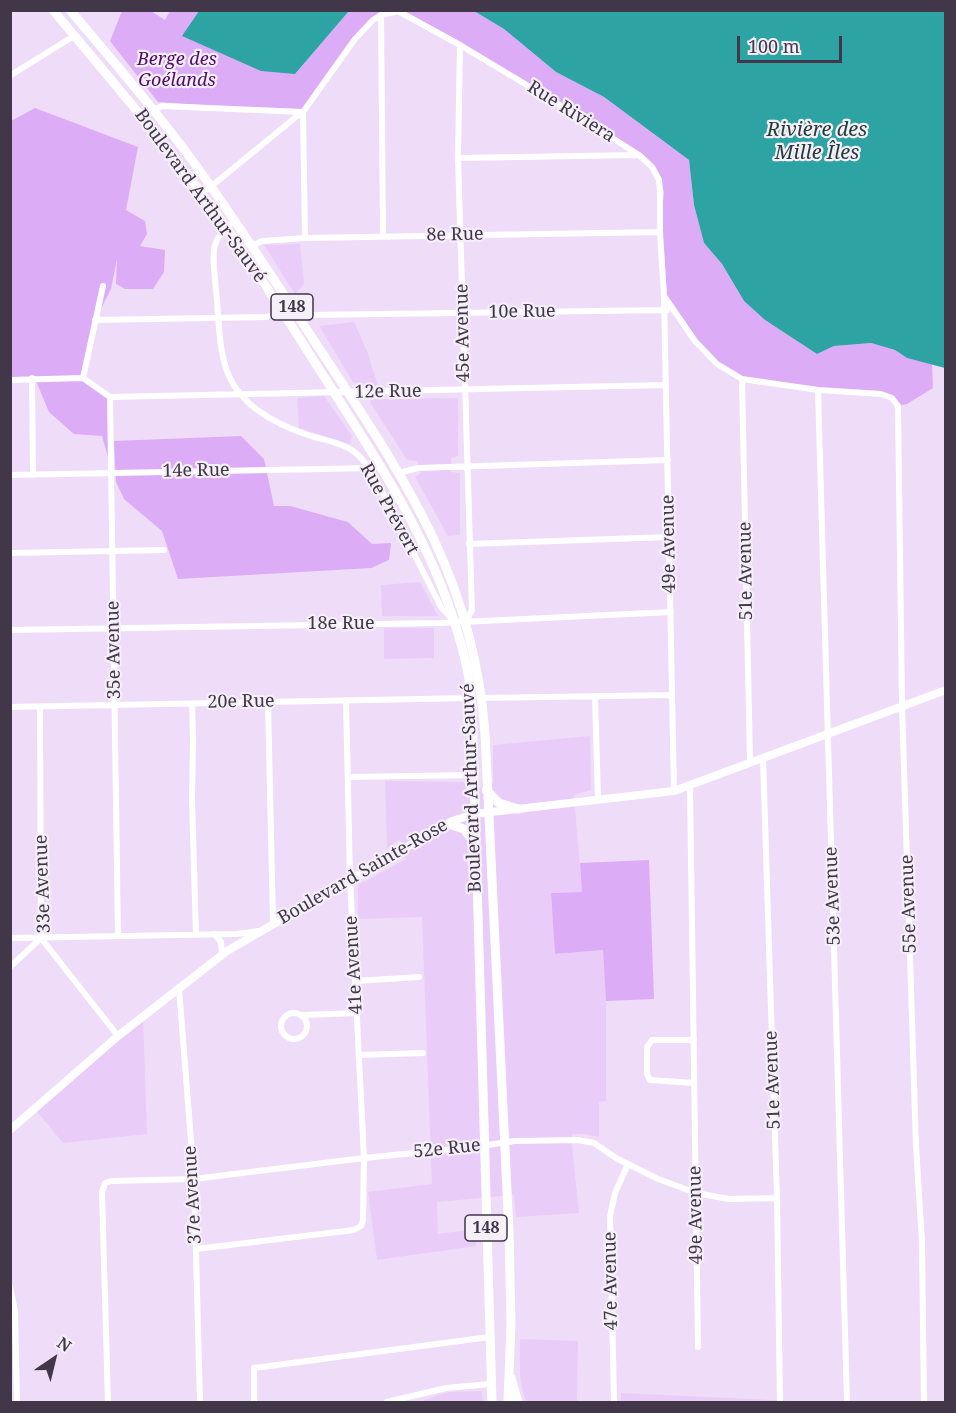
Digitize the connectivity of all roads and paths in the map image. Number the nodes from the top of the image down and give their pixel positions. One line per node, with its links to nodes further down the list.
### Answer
1 (53, 10): 4 (main road, Boulevard Arthur-Sauvé / 148)
2 (70, 10): 7 (main road, Boulevard Arthur-Sauvé / 148)
3 (381, 15): 5 (street, Rue Riviera); 8 (street); 18 (street)
4 (74, 36): 6 (street); 9 (main road, Boulevard Arthur-Sauvé / 148)
5 (460, 45): 10 (street, Rue Riviera); 11 (street, 45e Avenue)
6 (11, 75)
7 (153, 110): 8 (street); 9 (street); 12 (main road, Boulevard Arthur-Sauvé / 148)
8 (303, 112): 12 (street); 19 (street)
9 (142, 116): 13 (main road, Boulevard Arthur-Sauvé / 148)
10 (639, 155): 11 (street); 16 (street, Rue Riviera)
11 (458, 158): 17 (street, 45e Avenue)
12 (211, 187): 13 (street); 14 (main road, Boulevard Arthur-Sauvé / 148)
13 (202, 194): 15 (main road, Boulevard Arthur-Sauvé / 148)
14 (234, 221): 15 (street, Rue Prévert); 20 (main road, Boulevard Arthur-Sauvé / 148)
15 (226, 227): 25 (main road, Boulevard Arthur-Sauvé / 148); 27 (street, Rue Prévert)
16 (660, 232): 17 (street, 8e Rue); 22 (street, Rue Riviera)
17 (462, 235): 18 (street, 8e Rue); 26 (street, 45e Avenue)
18 (383, 236): 19 (street, 8e Rue)
19 (305, 238): 20 (street, 8e Rue)
20 (252, 246): 29 (main road, Boulevard Arthur-Sauvé / 148)
21 (103, 286): 28 (street)
22 (664, 296): 23 (street, 49e Avenue); 24 (street)
23 (665, 309): 24 (street, 10e Rue); 26 (street, 10e Rue); 34 (street, 49e Avenue)
24 (674, 310): 33 (street)
25 (282, 312): 27 (street); 37 (main road, Boulevard Arthur-Sauvé / 148)
26 (462, 313): 29 (street, 10e Rue); 35 (street, 45e Avenue)
27 (219, 317): 28 (street); 39 (street, Rue Prévert)
28 (95, 320): 31 (street)
29 (300, 320): 38 (main road, Boulevard Arthur-Sauvé / 148)
30 (32, 378): 31 (street); 32 (street); 48 (street)
31 (83, 378): 40 (street)
32 (10, 380)
33 (742, 380): 36 (street); 72 (street, 51e Avenue)
34 (666, 385): 35 (street, 12e Rue); 41 (street, 49e Avenue)
35 (464, 390): 38 (street, 12e Rue); 43 (street, 45e Avenue)
36 (818, 390): 67 (street, 55e Avenue); 70 (street, 53e Avenue)
37 (334, 393): 38 (street, 12e Rue); 39 (street, 12e Rue); 42 (main road, Boulevard Arthur-Sauvé / 148)
38 (348, 393): 46 (main road, Boulevard Arthur-Sauvé / 148)
39 (241, 394): 40 (street, 12e Rue); 44 (street, Rue Prévert)
40 (110, 397): 45 (street, 35e Avenue)
41 (668, 460): 43 (street); 49 (street, 49e Avenue)
42 (381, 466): 44 (street, 14e Rue); 56 (main road, Boulevard Arthur-Sauvé / 148)
43 (466, 466): 46 (street); 50 (street, 45e Avenue)
44 (368, 468): 45 (street, 14e Rue); 56 (street, Rue Prévert)
45 (111, 473): 48 (street, 14e Rue); 52 (street, 35e Avenue)
46 (399, 473): 55 (main road, Boulevard Arthur-Sauvé / 148)
47 (10, 475): 48 (street, 14e Rue)
48 (33, 475)
49 (669, 537): 50 (street); 54 (street, 49e Avenue)
50 (469, 544): 55 (street, 45e Avenue)
51 (164, 550): 52 (street)
52 (112, 551): 53 (street); 57 (street, 35e Avenue)
53 (10, 553)
54 (671, 612): 55 (street, 18e Rue); 60 (street, 49e Avenue)
55 (466, 621): 56 (street, 18e Rue); 62 (main road, Boulevard Arthur-Sauvé / 148)
56 (455, 622): 57 (street, 18e Rue); 62 (main road, Boulevard Arthur-Sauvé / 148)
57 (114, 628): 58 (street, 18e Rue); 66 (street, 35e Avenue)
58 (10, 630)
59 (945, 690): 67 (street, Boulevard Sainte-Rose)
60 (672, 695): 61 (street, 20e Rue); 77 (street, 49e Avenue)
61 (595, 696): 62 (street, 20e Rue); 78 (street)
62 (476, 698): 63 (street, 20e Rue); 73 (main road, Boulevard Arthur-Sauvé / 148); 76 (main road, Boulevard Arthur-Sauvé / 148)
63 (346, 700): 64 (street, 20e Rue); 74 (street, 41e Avenue)
64 (268, 702): 65 (street, 20e Rue); 85 (street)
65 (192, 704): 66 (street, 20e Rue); 87 (street)
66 (115, 705): 68 (street, 20e Rue); 89 (street, 35e Avenue)
67 (902, 705): 70 (street, Boulevard Sainte-Rose); 129 (street, 55e Avenue)
68 (40, 706): 69 (street, 20e Rue); 91 (street, 33e Avenue)
69 (10, 707)
70 (828, 734): 71 (street, Boulevard Sainte-Rose); 128 (street, 53e Avenue)
71 (763, 758): 72 (street, Boulevard Sainte-Rose); 111 (street, 51e Avenue)
72 (750, 763): 75 (street, Boulevard Sainte-Rose)
73 (474, 775): 74 (street); 81 (main road, Boulevard Arthur-Sauvé / 148)
74 (348, 777): 84 (street, 41e Avenue)
75 (690, 787): 77 (street, Boulevard Sainte-Rose); 100 (street, 49e Avenue)
76 (486, 790): 79 (main road); 80 (main road, Boulevard Arthur-Sauvé / 148)
77 (674, 791): 78 (street, Boulevard Sainte-Rose)
78 (598, 800): 79 (street, Boulevard Sainte-Rose)
79 (518, 809): 80 (street, Boulevard Sainte-Rose)
80 (487, 813): 81 (street, Boulevard Sainte-Rose); 105 (main road, Boulevard Arthur-Sauvé / 148)
81 (474, 814): 82 (street, Boulevard Sainte-Rose); 83 (main road, Boulevard Arthur-Sauvé / 148)
82 (448, 824): 83 (main road); 84 (street, Boulevard Sainte-Rose)
83 (474, 842): 106 (main road, Boulevard Arthur-Sauvé / 148)
84 (350, 879): 85 (street, Boulevard Sainte-Rose); 95 (street, 41e Avenue)
85 (273, 923): 86 (street, Boulevard Sainte-Rose)
86 (260, 931): 88 (street); 92 (street, Boulevard Sainte-Rose)
87 (196, 934): 88 (street); 89 (street)
88 (214, 934): 92 (street)
89 (118, 936): 91 (street)
90 (10, 938): 91 (street)
91 (41, 938): 93 (street); 99 (street, 33e Avenue)
92 (222, 955): 96 (street, Boulevard Sainte-Rose)
93 (10, 967)
94 (419, 977): 95 (street)
95 (356, 981): 97 (street, 41e Avenue)
96 (179, 988): 99 (street, Boulevard Sainte-Rose); 109 (street, 37e Avenue)
97 (357, 1013): 98 (street); 102 (street, 41e Avenue)
98 (302, 1016): 98 (street)
99 (118, 1036): 104 (street, Boulevard Sainte-Rose)
100 (694, 1040): 103 (street, 49e Avenue); 103 (street)
101 (423, 1053): 102 (street)
102 (359, 1055): 107 (street, 41e Avenue)
103 (694, 1083): 110 (street, 49e Avenue)
104 (10, 1130)
105 (505, 1142): 106 (street, 52e Rue); 108 (street, 52e Rue); 116 (main road, Boulevard Arthur-Sauvé / 148)
106 (484, 1145): 107 (street, 52e Rue); 114 (main road, Boulevard Arthur-Sauvé / 148)
107 (364, 1158): 109 (street, 52e Rue); 112 (street, 41e Avenue)
108 (628, 1164): 110 (street, 52e Rue); 126 (street, 47e Avenue)
109 (194, 1179): 112 (street, 37e Avenue); 119 (street, 52e Rue)
110 (696, 1193): 111 (street, 52e Rue); 115 (street, 49e Avenue)
111 (777, 1198): 127 (street, 51e Avenue)
112 (196, 1249): 120 (street, 37e Avenue)
113 (10, 1286): 118 (street)
114 (490, 1337): 117 (main road, Boulevard Arthur-Sauvé / 148); 121 (street)
115 (698, 1347)
116 (509, 1373): 124 (main road, Boulevard Arthur-Sauvé / 148); 125 (main road)
117 (491, 1384): 122 (street); 123 (main road, Boulevard Arthur-Sauvé / 148)
118 (17, 1402)
119 (108, 1402)
120 (200, 1402)
121 (254, 1402)
122 (387, 1402)
123 (492, 1402)
124 (508, 1402)
125 (519, 1402)
126 (614, 1402)
127 (780, 1402)
128 (847, 1402)
129 (924, 1402)

